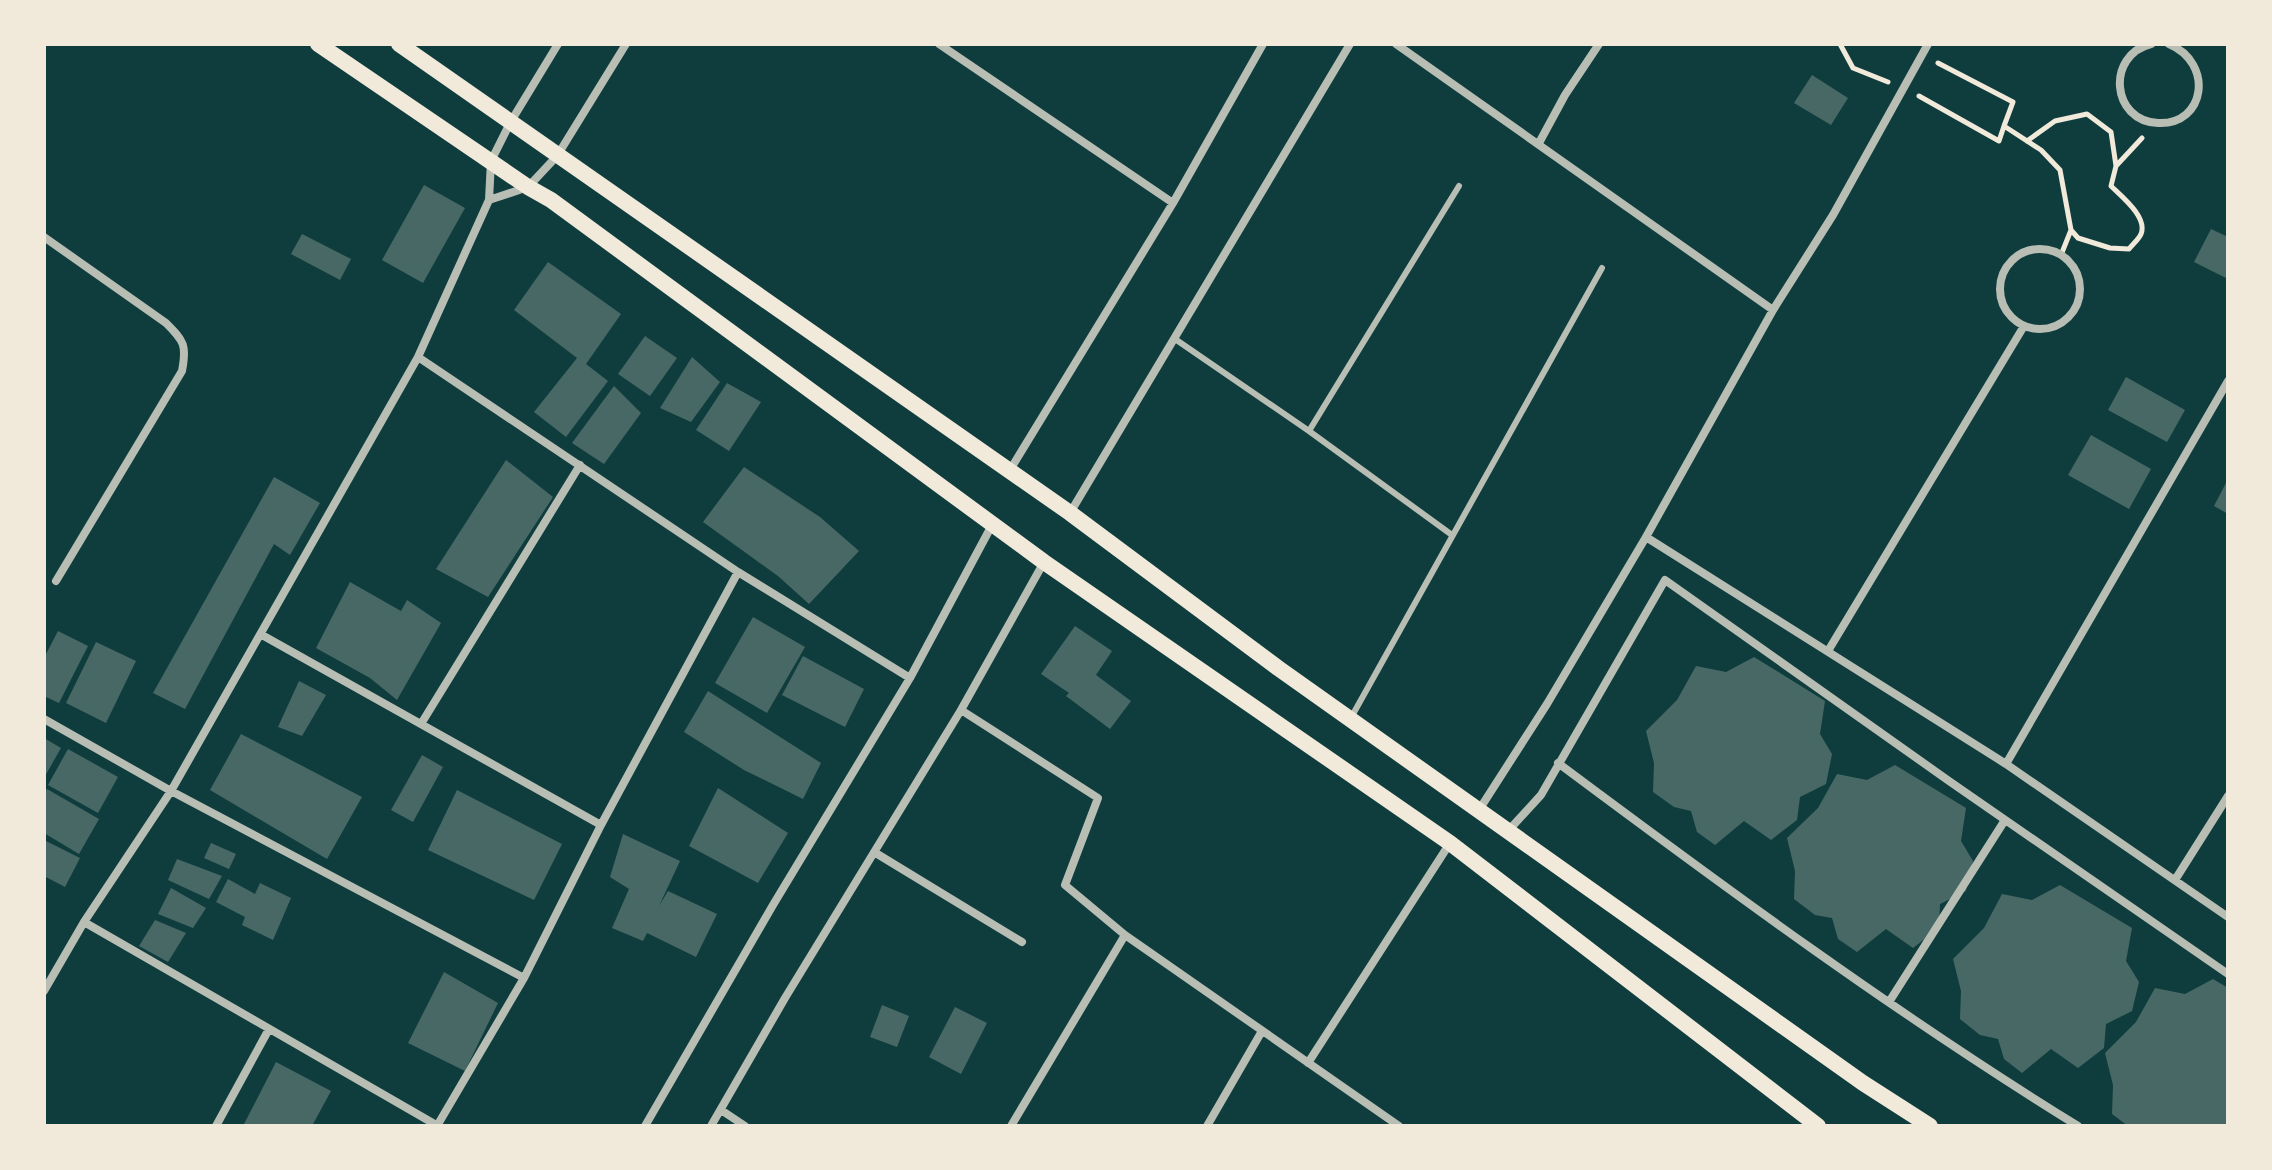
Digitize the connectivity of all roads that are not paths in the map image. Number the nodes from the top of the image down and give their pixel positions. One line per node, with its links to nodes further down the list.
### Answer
1 (318, 44): 16 (main road)
2 (399, 44): 13 (main road)
3 (558, 44): 13 (street)
4 (626, 44): 15 (street)
5 (939, 44): 20 (street)
6 (1263, 44): 20 (street)
7 (1350, 44): 25 (street)
8 (1396, 44): 14 (street)
9 (1599, 44): 14 (street)
10 (1928, 44): 23 (street)
11 (2151, 44): 12 (street)
12 (2174, 45)
13 (510, 123): 15 (main road); 16 (street)
14 (1539, 143): 23 (street)
15 (557, 156): 18 (street); 30 (main road)
16 (491, 161): 18 (main road); 19 (street)
17 (1459, 186): 28 (lane)
18 (528, 187): 19 (street); 32 (main road)
19 (489, 200): 26 (street)
20 (1173, 203): 30 (street)
21 (44, 237): 37 (street)
22 (1602, 268): 33 (lane)
23 (1773, 310): 34 (street)
24 (2024, 326): 24 (street); 39 (street)
25 (1175, 339): 28 (lane); 31 (street)
26 (418, 357): 29 (street); 38 (street)
27 (2228, 381): 46 (street)
28 (1309, 431): 33 (lane)
29 (580, 465): 36 (street); 44 (street)
30 (1010, 471): 31 (main road)
31 (1070, 513): 43 (main road)
32 (993, 524): 35 (main road); 40 (street)
33 (1452, 535): 43 (lane)
34 (1646, 537): 39 (street); 49 (street)
35 (1044, 562): 41 (street); 53 (main road)
36 (738, 572): 40 (street); 51 (street)
37 (56, 581)
38 (262, 635): 44 (street); 47 (street)
39 (1828, 651): 46 (street)
40 (910, 678): 70 (street)
41 (961, 710): 54 (street); 58 (street)
42 (44, 719): 47 (street)
43 (1350, 719): 49 (main road)
44 (421, 724): 51 (street)
45 (1558, 763): 50 (street); 52 (street); 63 (street)
46 (2006, 764): 55 (street)
47 (171, 791): 57 (street); 61 (street)
48 (2228, 796): 55 (street)
49 (1479, 810): 52 (main road)
50 (2005, 820): 60 (street); 63 (street)
51 (601, 825): 61 (street)
52 (1508, 832): 77 (main road)
53 (1450, 843): 66 (street); 76 (main road)
54 (874, 852): 59 (street); 67 (street)
55 (2175, 880): 56 (street)
56 (2228, 917)
57 (84, 922): 62 (street); 64 (street)
58 (1125, 935): 65 (street); 73 (street)
59 (1022, 942)
60 (2228, 974)
61 (524, 978): 69 (street)
62 (44, 991)
63 (1889, 1002): 78 (street)
64 (269, 1029): 68 (street); 69 (street)
65 (1262, 1031): 66 (street); 74 (street)
66 (1308, 1063): 75 (street)
67 (721, 1110): 71 (street); 72 (street)
68 (216, 1126)
69 (437, 1126)
70 (645, 1126)
71 (711, 1126)
72 (745, 1126)
73 (1011, 1126)
74 (1207, 1126)
75 (1399, 1126)
76 (1818, 1126)
77 (1930, 1126)
78 (2078, 1126)

